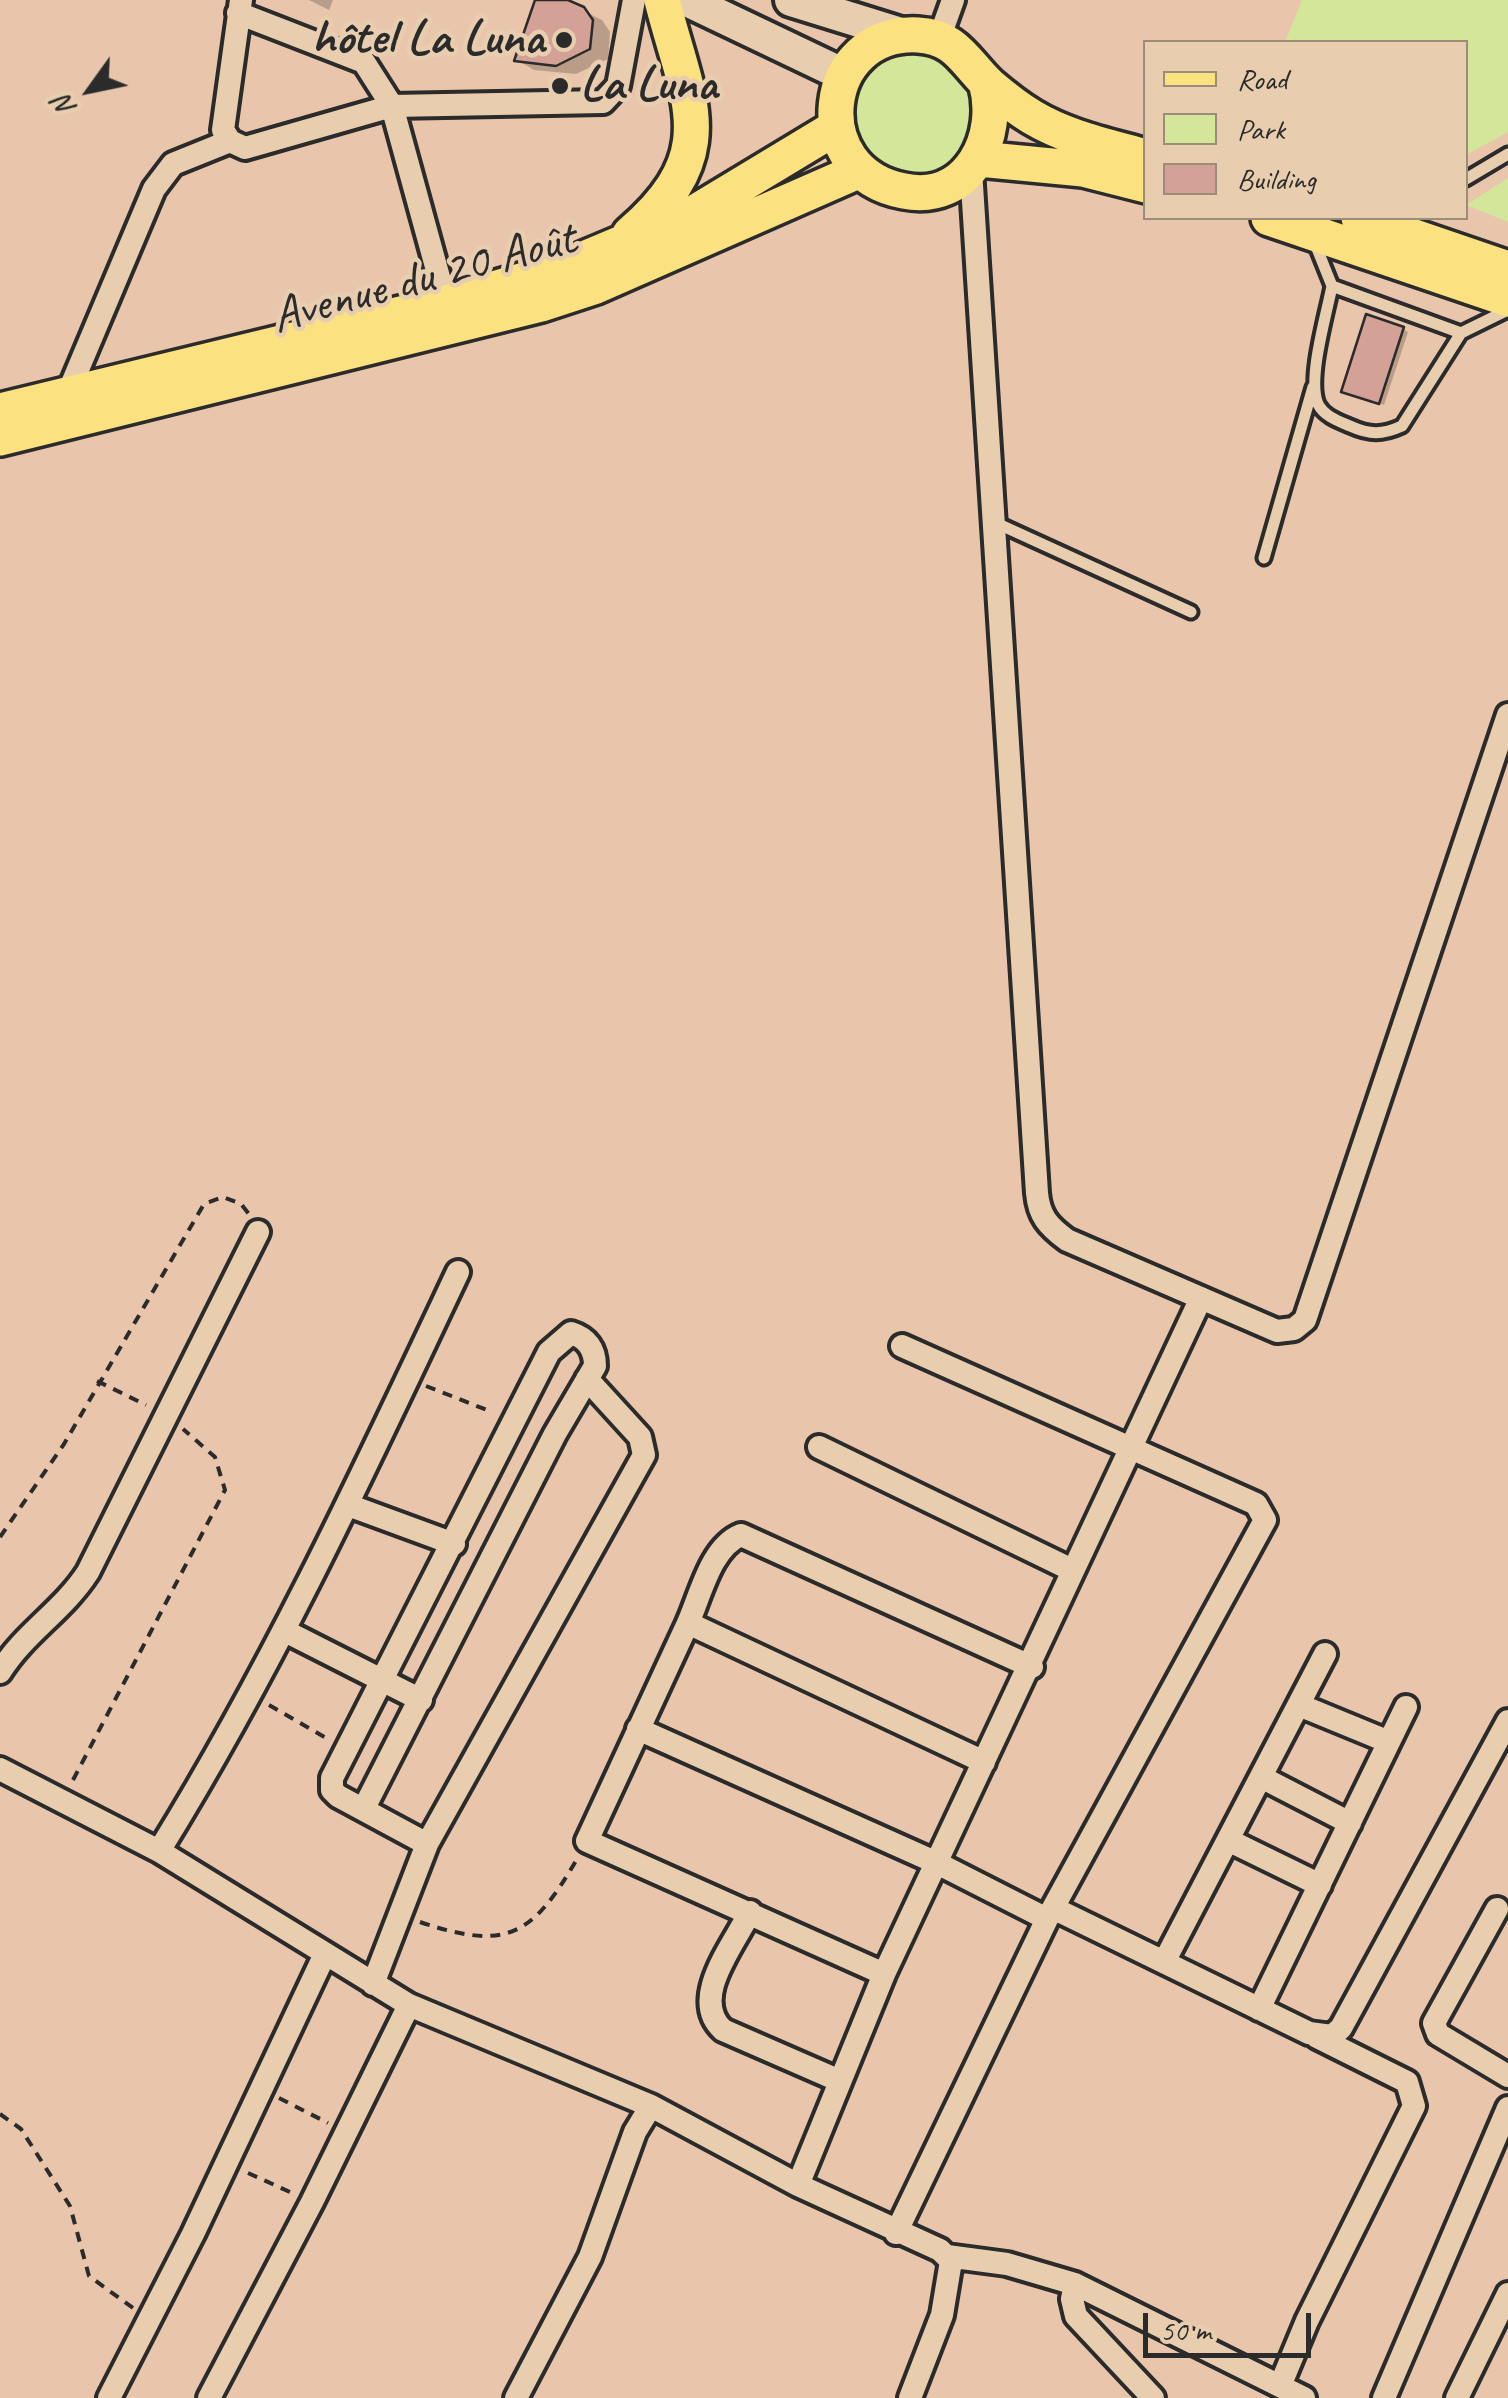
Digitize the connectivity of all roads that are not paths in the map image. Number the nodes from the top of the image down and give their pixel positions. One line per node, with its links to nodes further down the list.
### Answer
1 (634, 0): 10 (street)
2 (662, 0): 22 (main road)
3 (687, 0): 8 (main road)
4 (791, 0): 7 (main road)
5 (953, 0): 7 (street)
6 (239, 7): 10 (street); 12 (street)
7 (921, 37): 8 (main road); 9 (main road)
8 (844, 75): 11 (main road)
9 (986, 82): 14 (main road); 15 (main road)
10 (392, 106): 12 (street); 26 (street)
11 (835, 128): 16 (main road); 22 (main road, Avenue du 20 Août)
12 (230, 141): 30 (street)
13 (1508, 154): 17 (lane)
14 (1143, 156)
15 (975, 164): 16 (main road); 18 (main road); 32 (street)
16 (858, 170): 31 (main road, Avenue du 20 Août)
17 (1468, 177)
18 (1143, 184)
19 (1277, 220): 21 (main road)
20 (1381, 220): 23 (main road)
21 (1309, 228): 24 (lane); 25 (main road)
22 (609, 251): 26 (main road, Avenue du 20 Août)
23 (1508, 269)
24 (1332, 286): 28 (lane); 29 (lane)
25 (1508, 298)
26 (446, 303): 30 (main road, Avenue du 20 Août)
27 (1508, 310): 28 (lane)
28 (1462, 333): 29 (lane)
29 (1314, 384): 33 (lane)
30 (68, 394): 31 (main road, Avenue du 20 Août)
31 (3, 437)
32 (994, 522): 34 (lane); 38 (street)
33 (1264, 558)
34 (1191, 612)
35 (1508, 715): 38 (street)
36 (258, 1232): 50 (street)
37 (458, 1272): 43 (street)
38 (1201, 1298): 42 (street)
39 (902, 1346): 42 (street)
40 (587, 1379): 44 (street); 52 (street); 64 (street)
41 (819, 1446): 45 (street)
42 (1133, 1450): 45 (street); 70 (street)
43 (348, 1505): 44 (street); 47 (street)
44 (454, 1544): 51 (street)
45 (1072, 1570): 49 (street)
46 (688, 1622): 49 (street); 56 (street); 58 (street)
47 (286, 1631): 51 (street); 65 (street)
48 (1325, 1654): 53 (street)
49 (1032, 1667): 58 (street)
50 (0, 1672)
51 (382, 1681): 52 (street); 61 (street)
52 (421, 1700): 61 (street)
53 (1298, 1705): 57 (street); 60 (street)
54 (1406, 1708): 57 (street)
55 (1508, 1722): 77 (street)
56 (638, 1729): 66 (street); 69 (street)
57 (1390, 1742): 62 (street)
58 (984, 1762): 66 (street)
59 (0, 1768): 65 (street)
60 (1261, 1777): 62 (street); 63 (street)
61 (364, 1808): 64 (street)
62 (1350, 1823): 67 (street)
63 (1228, 1840): 67 (street); 72 (street)
64 (426, 1844): 74 (street)
65 (158, 1851): 71 (street)
66 (937, 1863): 70 (street); 73 (street)
67 (1320, 1885): 76 (street)
68 (1498, 1908): 78 (street)
69 (750, 1912): 73 (street); 79 (street)
70 (1050, 1913): 72 (street); 83 (street)
71 (325, 1954): 74 (street); 89 (street)
72 (1164, 1962): 76 (street)
73 (884, 1974): 79 (street)
74 (374, 1984): 75 (street)
75 (408, 2005): 80 (street); 88 (street)
76 (1259, 2008): 77 (street)
77 (1309, 2033): 87 (street)
78 (1508, 2076)
79 (840, 2081): 82 (street)
80 (650, 2106): 82 (street); 90 (street)
81 (1508, 2108): 94 (street)
82 (798, 2185): 83 (street)
83 (896, 2233): 84 (street)
84 (947, 2256): 85 (street); 91 (street)
85 (1076, 2284): 87 (street); 92 (street)
86 (1508, 2294): 95 (street)
87 (1280, 2386): 93 (street)
88 (219, 2394)
89 (109, 2398)
90 (516, 2398)
91 (910, 2398)
92 (1153, 2398)
93 (1304, 2398)
94 (1384, 2398)
95 (1457, 2398)

